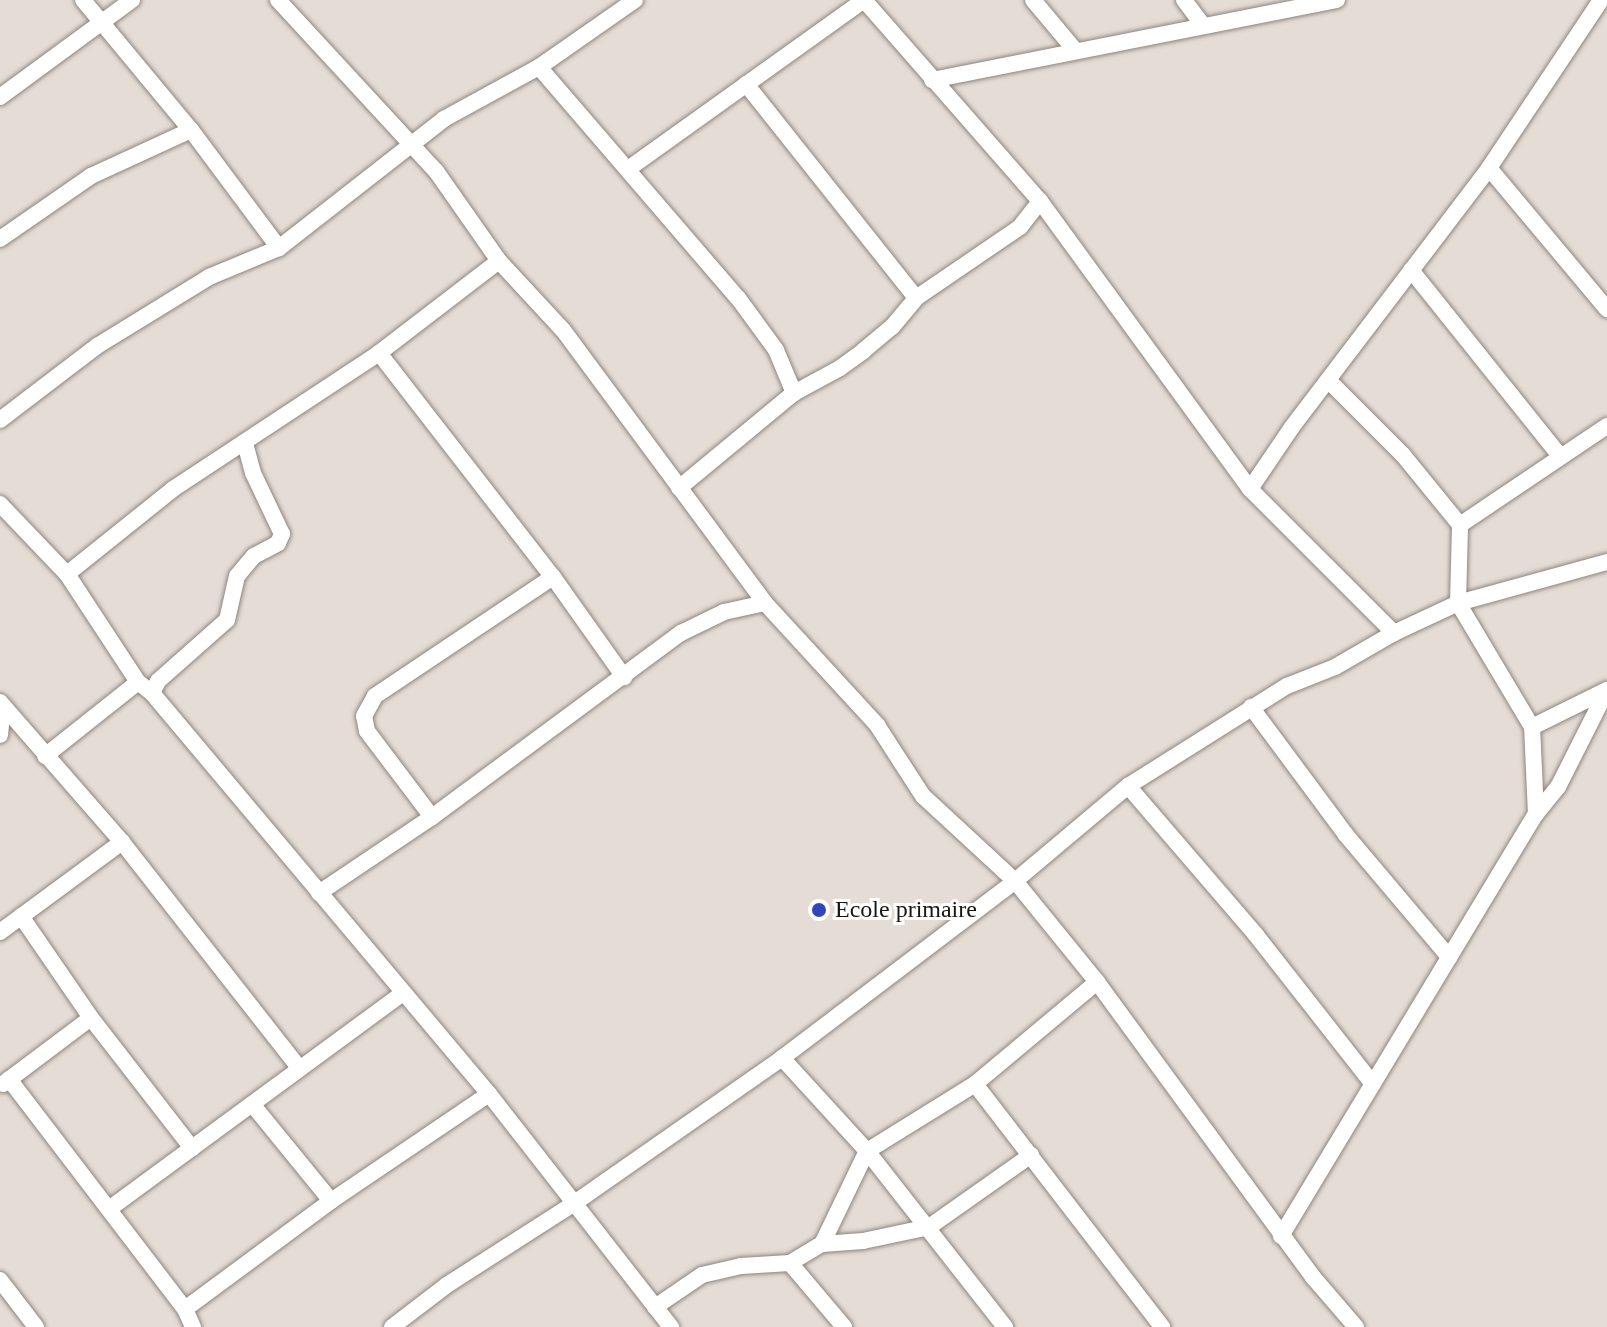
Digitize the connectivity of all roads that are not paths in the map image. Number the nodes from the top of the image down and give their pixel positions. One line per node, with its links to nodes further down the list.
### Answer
1 (83, 0): 10 (street)
2 (132, 0): 10 (street)
3 (278, 0): 18 (street)
4 (635, 0): 13 (street)
5 (864, 0): 14 (street); 15 (street)
6 (1033, 0): 12 (street)
7 (1184, 0): 11 (street)
8 (1337, 0): 11 (street)
9 (1601, 0): 19 (street)
10 (100, 24): 16 (street); 17 (street)
11 (1202, 24): 12 (street)
12 (1075, 50): 14 (street)
13 (539, 67): 18 (street); 20 (street)
14 (932, 80): 21 (street)
15 (746, 84): 20 (street); 26 (street)
16 (0, 97)
17 (191, 130): 22 (street); 23 (street)
18 (409, 144): 23 (street); 24 (street)
19 (1489, 168): 25 (street); 27 (street)
20 (628, 169): 30 (street)
21 (1040, 201): 26 (street); 36 (street)
22 (0, 239)
23 (279, 248): 31 (street)
24 (499, 261): 28 (street); 35 (street)
25 (1411, 270): 29 (street); 34 (street)
26 (916, 298): 30 (street)
27 (1607, 309)
28 (379, 353): 33 (street); 41 (street)
29 (1329, 381): 36 (street); 38 (street)
30 (794, 393): 35 (street)
31 (0, 420)
32 (1607, 426): 34 (street)
33 (245, 444): 40 (street); 46 (street)
34 (1559, 455): 38 (street)
35 (679, 488): 42 (street)
36 (1250, 489): 44 (street)
37 (0, 504): 40 (street)
38 (1460, 525): 43 (street)
39 (1607, 562): 43 (street)
40 (67, 574): 46 (street)
41 (553, 577): 45 (street); 55 (street)
42 (765, 603): 45 (street); 57 (street)
43 (1458, 603): 44 (street); 50 (street)
44 (1394, 633): 49 (street)
45 (624, 677): 55 (street)
46 (145, 688): 52 (street); 58 (street)
47 (1606, 692): 50 (street); 54 (street)
48 (1, 704): 51 (street); 52 (street)
49 (1251, 707): 53 (street); 61 (street)
50 (1532, 727): 54 (street)
51 (0, 735)
52 (45, 756): 56 (street)
53 (1128, 786): 57 (street); 69 (street)
54 (1536, 814): 61 (street)
55 (432, 817): 58 (street)
56 (122, 842): 59 (street); 66 (street)
57 (1015, 881): 62 (street); 65 (street)
58 (319, 893): 63 (street)
59 (21, 916): 60 (street); 64 (street)
60 (0, 932)
61 (1449, 957): 69 (street)
62 (1097, 982): 68 (street); 79 (street)
63 (403, 993): 66 (street); 70 (street)
64 (91, 1018): 67 (street); 72 (street)
65 (782, 1058): 73 (street); 76 (street)
66 (300, 1069): 71 (street)
67 (4, 1083): 77 (street)
68 (975, 1084): 73 (street); 74 (street)
69 (1373, 1084): 79 (street)
70 (489, 1094): 75 (street); 76 (street)
71 (252, 1104): 72 (street); 75 (street)
72 (192, 1148): 77 (street)
73 (867, 1151): 78 (street); 80 (street)
74 (1031, 1155): 78 (street); 91 (street)
75 (331, 1201): 84 (street)
76 (573, 1204): 83 (street); 87 (street)
77 (109, 1209): 84 (street)
78 (929, 1227): 80 (street); 90 (street)
79 (1281, 1236): 92 (street)
80 (822, 1244): 81 (street)
81 (790, 1263): 83 (street); 89 (street)
82 (0, 1280): 85 (street)
83 (655, 1307): 88 (street)
84 (185, 1309): 86 (street)
85 (36, 1327)
86 (193, 1327)
87 (392, 1327)
88 (671, 1327)
89 (844, 1327)
90 (1005, 1327)
91 (1162, 1327)
92 (1356, 1327)

